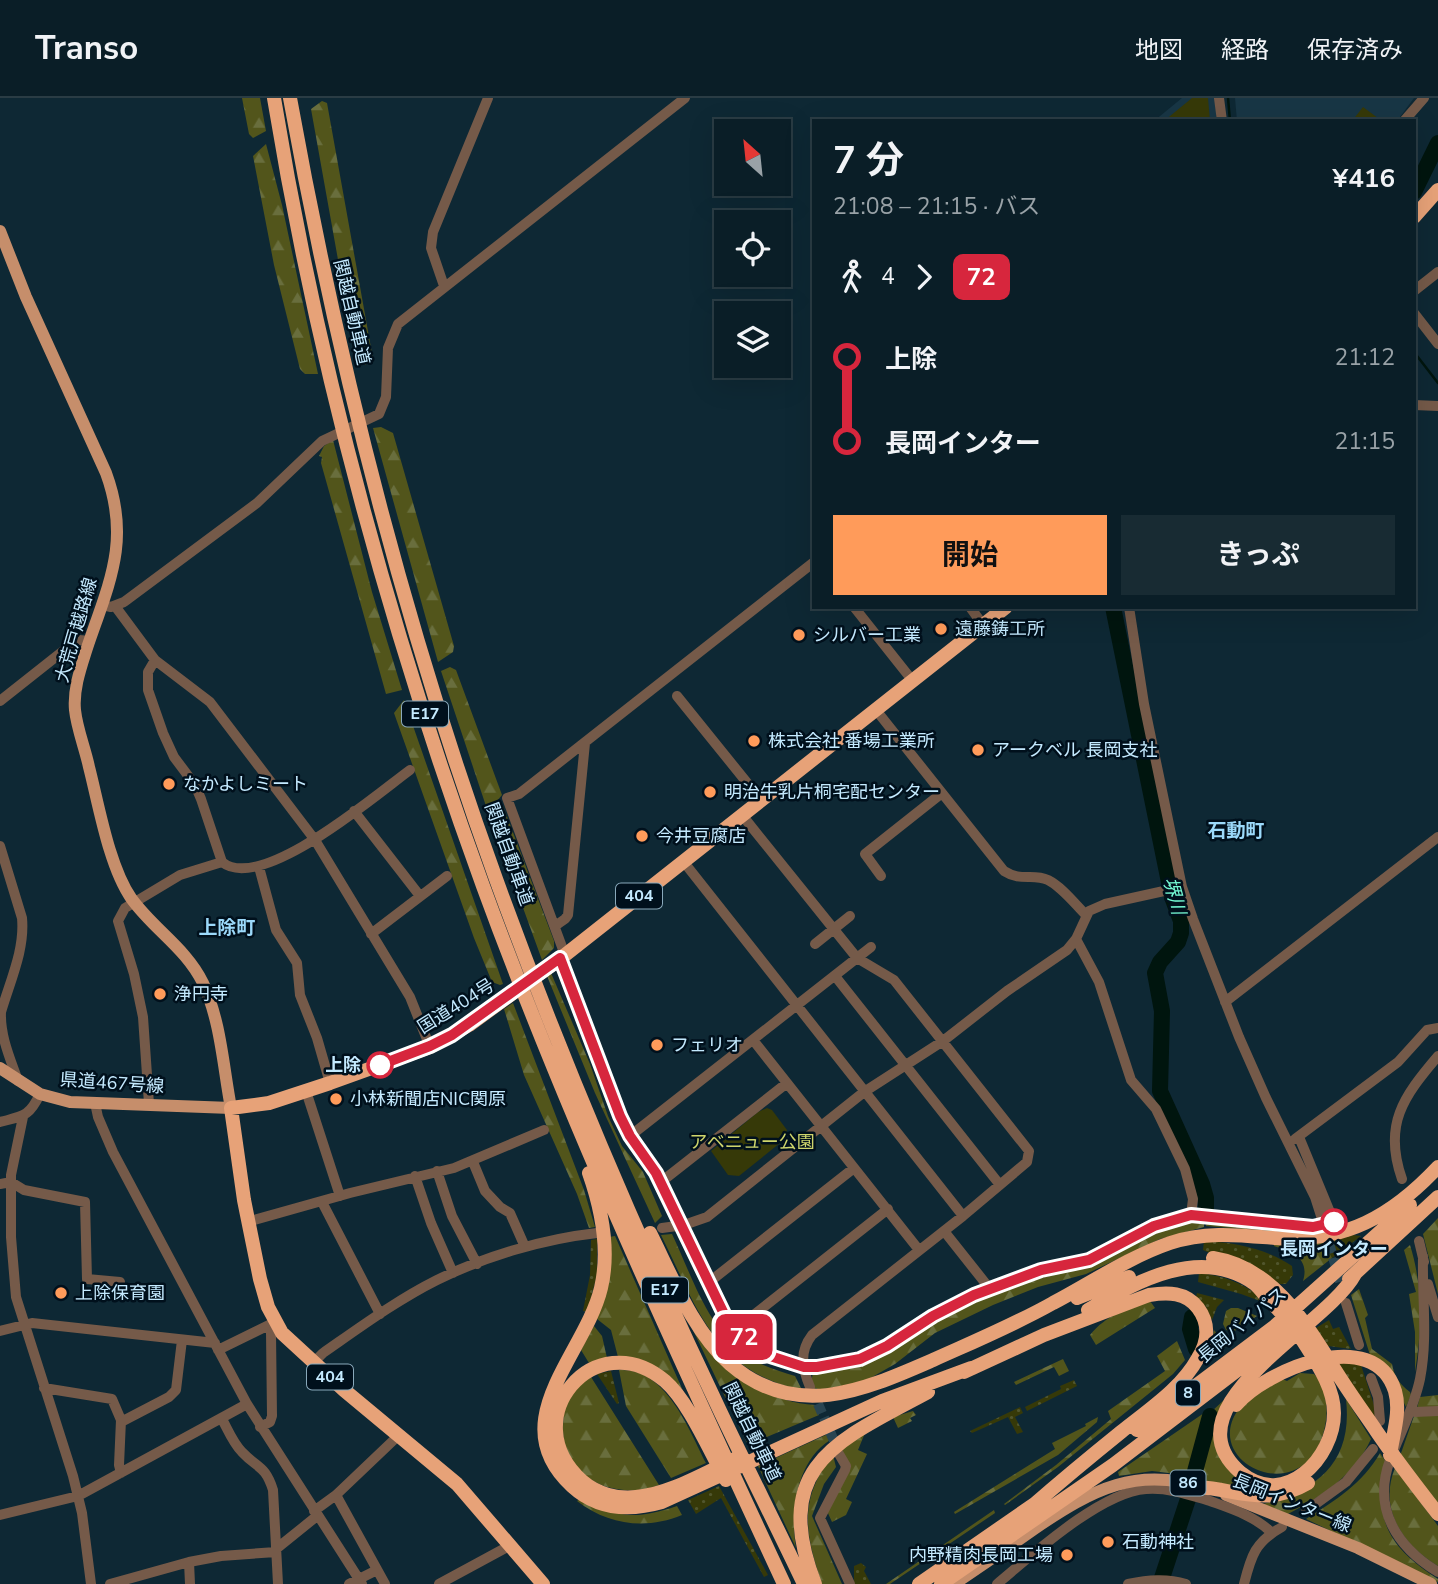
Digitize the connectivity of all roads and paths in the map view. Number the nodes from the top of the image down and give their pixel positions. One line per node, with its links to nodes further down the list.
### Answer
1 (290, 98): 10 (highway, 関越自動車道)
2 (298, 98): 10 (highway)
3 (488, 98): 15 (street)
4 (685, 98): 15 (street)
5 (1219, 98): 8 (street)
6 (1424, 98): 9 (street)
7 (272, 103): 63 (highway, 関越自動車道 / E17)
8 (1222, 119)
9 (1406, 119)
10 (300, 135): 63 (highway, 関越自動車道 / E17)
11 (1438, 190): 12 (highway)
12 (1416, 215)
13 (0, 231): 22 (main road, 大荒戸越路線)
14 (1438, 272): 16 (street)
15 (444, 286): 23 (street)
16 (1416, 289)
17 (1416, 316): 18 (street)
18 (1438, 344)
19 (1416, 405): 20 (street)
20 (1438, 406)
21 (812, 564): 35 (street)
22 (102, 605): 23 (street); 29 (main road, 大荒戸越路線)
23 (115, 606): 30 (street)
24 (856, 609): 31 (street)
25 (971, 609): 28 (street)
26 (1003, 609): 28 (highway, 国道404号 / 404)
27 (1129, 609): 49 (street)
28 (983, 625): 31 (highway, 国道404号 / 404)
29 (90, 641): 33 (street); 51 (main road, 大荒戸越路線)
30 (155, 660): 42 (street); 44 (street)
31 (912, 680): 34 (highway, 国道404号 / 404)
32 (677, 696): 38 (street)
33 (0, 701)
34 (876, 710): 37 (street); 38 (highway, 国道404号 / 404)
35 (585, 743): 54 (street); 54 (street)
36 (410, 770): 39 (street)
37 (942, 793): 48 (street); 52 (street)
38 (761, 800): 40 (highway, 国道404号 / 404)
39 (354, 811): 42 (street); 50 (street)
40 (742, 816): 45 (highway, 国道404号 / 404); 55 (street)
41 (1438, 837): 64 (street)
42 (315, 841): 46 (street); 56 (street)
43 (0, 846): 74 (street)
44 (222, 862): 46 (street); 51 (street)
45 (683, 862): 60 (highway, 国道404号 / 404); 65 (street)
46 (259, 867): 75 (street)
47 (447, 876): 50 (street)
48 (881, 876)
49 (1179, 887): 52 (street); 64 (street)
50 (420, 896): 56 (street)
51 (134, 902): 81 (street); 82 (main road, 大荒戸越路線)
52 (1086, 915): 57 (street)
53 (850, 916): 55 (street)
54 (555, 926): 60 (street)
55 (833, 928): 58 (street); 61 (street)
56 (371, 934): 69 (street)
57 (1076, 939): 68 (street); 104 (street)
58 (815, 944)
59 (871, 947): 61 (street)
60 (562, 957): 69 (highway, 国道404号 / 404); 87 (street)
61 (857, 958): 62 (street); 68 (street)
62 (835, 976): 65 (street); 72 (street)
63 (533, 994): 70 (highway, 関越自動車道 / E17); 160 (highway); 179 (highway, 関越自動車道 / E17)
64 (1225, 1002): 89 (street)
65 (796, 1005): 67 (street); 78 (street)
66 (1438, 1028): 88 (street)
67 (753, 1040): 76 (street); 87 (street)
68 (943, 1041): 72 (street); 99 (street)
69 (430, 1046): 75 (highway, 国道404号 / 404)
70 (563, 1049): 135 (highway); 180 (highway, 関越自動車道 / E17)
71 (1438, 1056): 96 (street)
72 (905, 1066): 78 (street); 99 (street)
73 (0, 1068): 74 (main road, 県道467号線)
74 (18, 1081): 79 (main road, 県道467号線)
75 (330, 1083): 77 (highway, 国道404号 / 404)
76 (787, 1083): 85 (street); 97 (street)
77 (306, 1091): 82 (highway, 国道404号 / 404); 100 (street)
78 (864, 1092): 85 (street); 105 (street)
79 (40, 1094): 80 (main road, 県道467号線); 83 (street)
80 (95, 1103): 81 (main road, 県道467号線); 134 (street)
81 (149, 1104): 82 (main road, 県道467号線)
82 (231, 1108): 107 (highway, 404)
83 (23, 1117): 84 (street); 98 (street)
84 (0, 1122)
85 (822, 1126): 92 (street); 108 (street)
86 (544, 1130): 90 (street)
87 (630, 1136): 97 (street)
88 (1299, 1137): 89 (street); 104 (street)
89 (1289, 1143): 106 (street)
90 (473, 1161): 93 (street); 113 (street)
91 (1438, 1167): 125 (highway)
92 (854, 1168): 103 (street); 120 (street)
93 (436, 1171): 94 (street); 116 (street)
94 (415, 1176): 100 (street); 117 (street)
95 (1438, 1178): 161 (highway, 長岡バイパス / 8)
96 (1402, 1179)
97 (661, 1182): 108 (street)
98 (6, 1183): 119 (street); 128 (street)
99 (1000, 1185): 105 (street)
100 (340, 1196): 102 (street)
101 (1438, 1197): 118 (highway, 長岡バイパス / 8)
102 (322, 1202): 107 (street); 124 (street)
103 (888, 1209): 114 (street); 129 (street)
104 (1191, 1215): 121 (street)
105 (963, 1216): 110 (street)
106 (1322, 1219)
107 (247, 1222): 127 (highway, 404)
108 (680, 1226): 109 (street); 120 (street)
109 (662, 1228)
110 (944, 1231): 114 (street); 121 (street)
111 (597, 1233): 113 (street)
112 (1419, 1241): 115 (street)
113 (525, 1247): 116 (street)
114 (919, 1250): 137 (street)
115 (1423, 1256): 126 (street); 155 (street)
116 (477, 1264): 117 (street)
117 (453, 1273): 124 (street)
118 (1355, 1274): 143 (highway); 184 (highway, 長岡バイパス / 8)
119 (120, 1282)
120 (708, 1283): 129 (street)
121 (990, 1289): 137 (street)
122 (1271, 1293): 125 (highway); 131 (highway); 138 (highway)
123 (1346, 1303): 133 (street)
124 (380, 1314): 136 (street)
125 (1033, 1314): 135 (highway)
126 (1438, 1317)
127 (275, 1322): 134 (street); 136 (highway, 404); 150 (street)
128 (26, 1324): 130 (street); 132 (street); 142 (street)
129 (736, 1329): 137 (street)
130 (0, 1331)
131 (1044, 1335): 139 (highway); 161 (highway)
132 (182, 1340): 134 (street); 149 (street)
133 (1359, 1345)
134 (216, 1347): 144 (street)
135 (962, 1347): 153 (highway)
136 (313, 1362): 151 (highway, 404)
137 (804, 1367): 141 (street)
138 (1326, 1367): 143 (highway); 152 (highway); 157 (highway)
139 (971, 1368): 153 (highway); 181 (highway)
140 (1371, 1378): 147 (street)
141 (810, 1387)
142 (44, 1388): 149 (street); 159 (street)
143 (1331, 1394): 155 (highway)
144 (247, 1405): 148 (street); 150 (street)
145 (1438, 1411): 146 (street)
146 (1415, 1412)
147 (1383, 1416)
148 (222, 1419): 156 (street); 167 (street)
149 (121, 1422): 156 (street)
150 (260, 1427): 163 (street)
151 (399, 1435): 158 (street); 166 (highway, 404)
152 (1378, 1444): 155 (highway); 162 (street)
153 (765, 1450): 160 (highway)
154 (839, 1454): 182 (street)
155 (1394, 1464): 164 (highway); 170 (street)
156 (121, 1473): 159 (street)
157 (1200, 1487): 185 (main road, 長岡インター線 / 86); 190 (main road, 長岡インター線 / 86)
158 (336, 1495): 163 (street); 169 (street)
159 (78, 1496): 165 (street); 172 (street)
160 (660, 1497): 179 (highway)
161 (1030, 1508): 183 (highway, 長岡バイパス / 8)
162 (1306, 1511)
163 (315, 1513): 167 (street); 171 (street)
164 (1438, 1514)
165 (0, 1515)
166 (511, 1545): 177 (street); 178 (highway, 404)
167 (276, 1551): 168 (street); 175 (street)
168 (189, 1562): 173 (street); 174 (street)
169 (377, 1570): 171 (street); 176 (street)
170 (1438, 1572)
171 (356, 1582)
172 (92, 1584)
173 (110, 1584)
174 (190, 1584)
175 (278, 1584)
176 (385, 1584)
177 (439, 1584)
178 (543, 1584)
179 (784, 1584)
180 (804, 1584)
181 (815, 1584)
182 (850, 1584)
183 (919, 1584)
184 (942, 1584)
185 (954, 1584)
186 (997, 1584): 189 (street)
187 (1128, 1584): 188 (street)
188 (1186, 1584)
189 (1244, 1584)
190 (1431, 1584)

